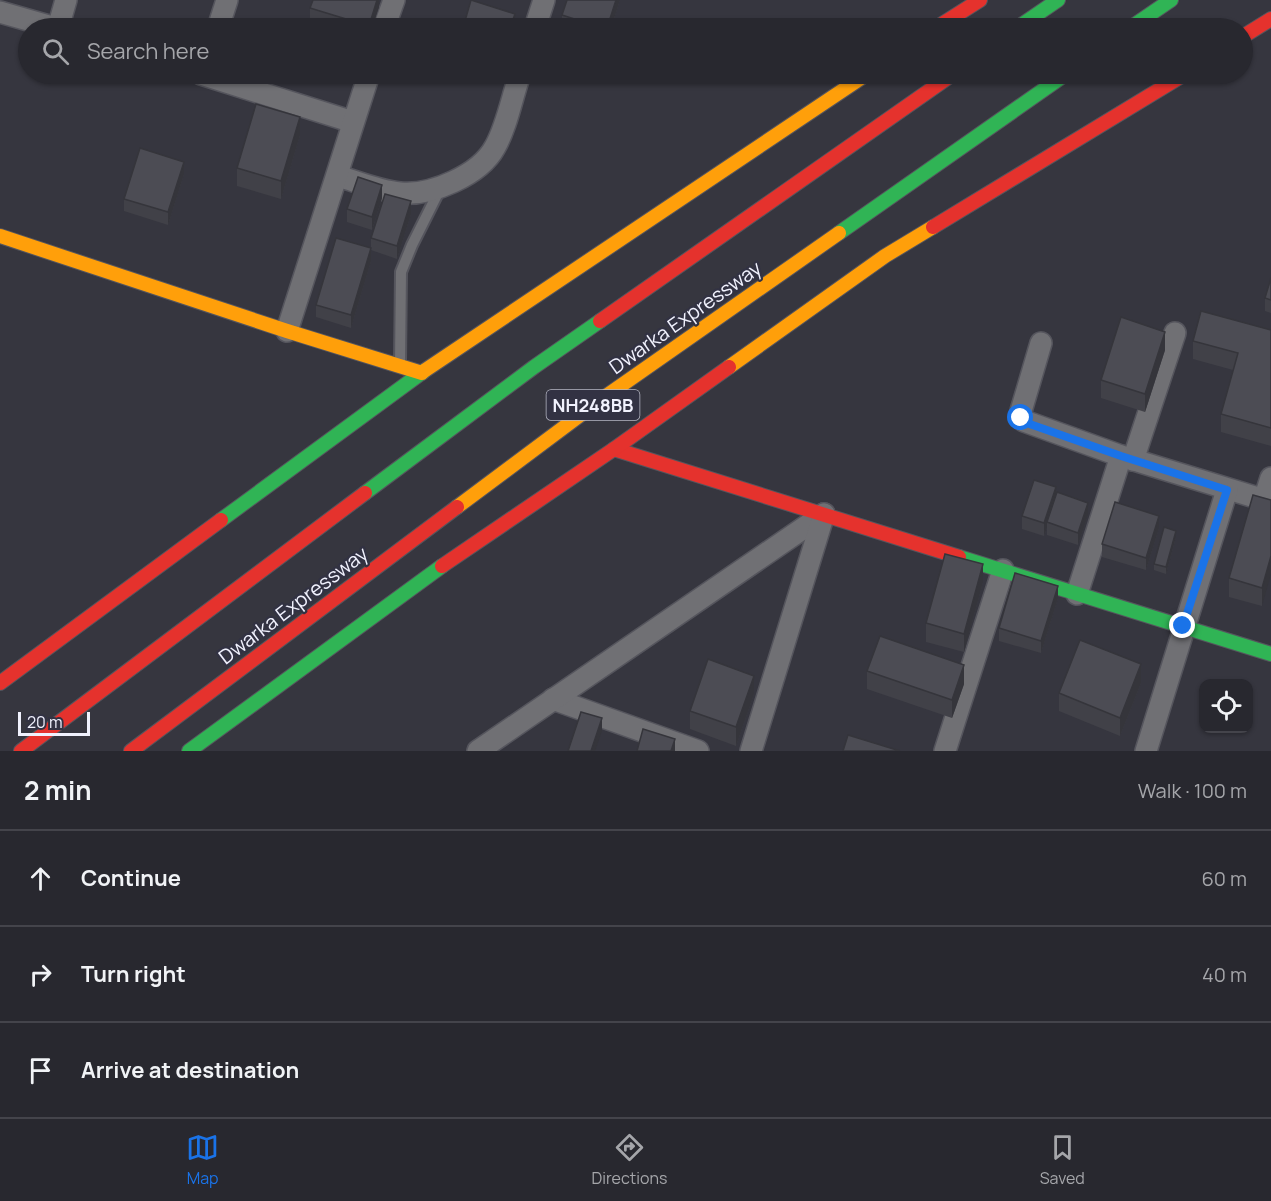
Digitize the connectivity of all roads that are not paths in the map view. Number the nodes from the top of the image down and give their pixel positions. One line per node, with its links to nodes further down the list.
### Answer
1 (66, 0): 11 (street)
2 (227, 0): 12 (street)
3 (394, 0): 13 (street)
4 (544, 0): 14 (street)
5 (980, 0): 15 (main road)
6 (1058, 0): 16 (main road)
7 (1171, 0): 17 (main road)
8 (1256, 7): 18 (main road)
9 (0, 12): 10 (street)
10 (21, 18)
11 (60, 18)
12 (221, 18)
13 (388, 18)
14 (538, 18)
15 (952, 18)
16 (1032, 18)
17 (1145, 18)
18 (1269, 20): 19 (main road)
19 (1253, 30)
20 (233, 84): 27 (street)
21 (366, 84): 27 (street)
22 (517, 84): 29 (street)
23 (852, 84): 35 (main road)
24 (939, 84): 48 (main road, NH248BB)
25 (1052, 84): 49 (main road, Dwarka Expressway / NH248BB)
26 (1169, 84): 36 (main road)
27 (353, 122): 28 (street)
28 (338, 177): 29 (street); 31 (street)
29 (441, 186): 34 (lane)
30 (0, 236): 31 (main road)
31 (287, 331): 34 (main road)
32 (1175, 333): 37 (street)
33 (1041, 343): 37 (street)
34 (400, 366): 35 (main road)
35 (422, 373): 46 (main road)
36 (614, 449): 41 (main road); 50 (main road)
37 (1127, 458): 39 (street); 43 (street)
38 (1271, 478): 40 (street)
39 (1227, 490): 40 (street); 44 (street)
40 (1267, 501)
41 (824, 514): 42 (main road); 47 (street); 53 (street)
42 (1003, 570): 43 (main road); 54 (street)
43 (1077, 594): 44 (main road)
44 (1183, 626): 45 (main road); 55 (street)
45 (1271, 654)
46 (0, 683)
47 (553, 699): 51 (street); 52 (street)
48 (21, 751)
49 (131, 751)
50 (189, 751)
51 (478, 751)
52 (698, 751)
53 (751, 751)
54 (945, 751)
55 (1146, 751)

